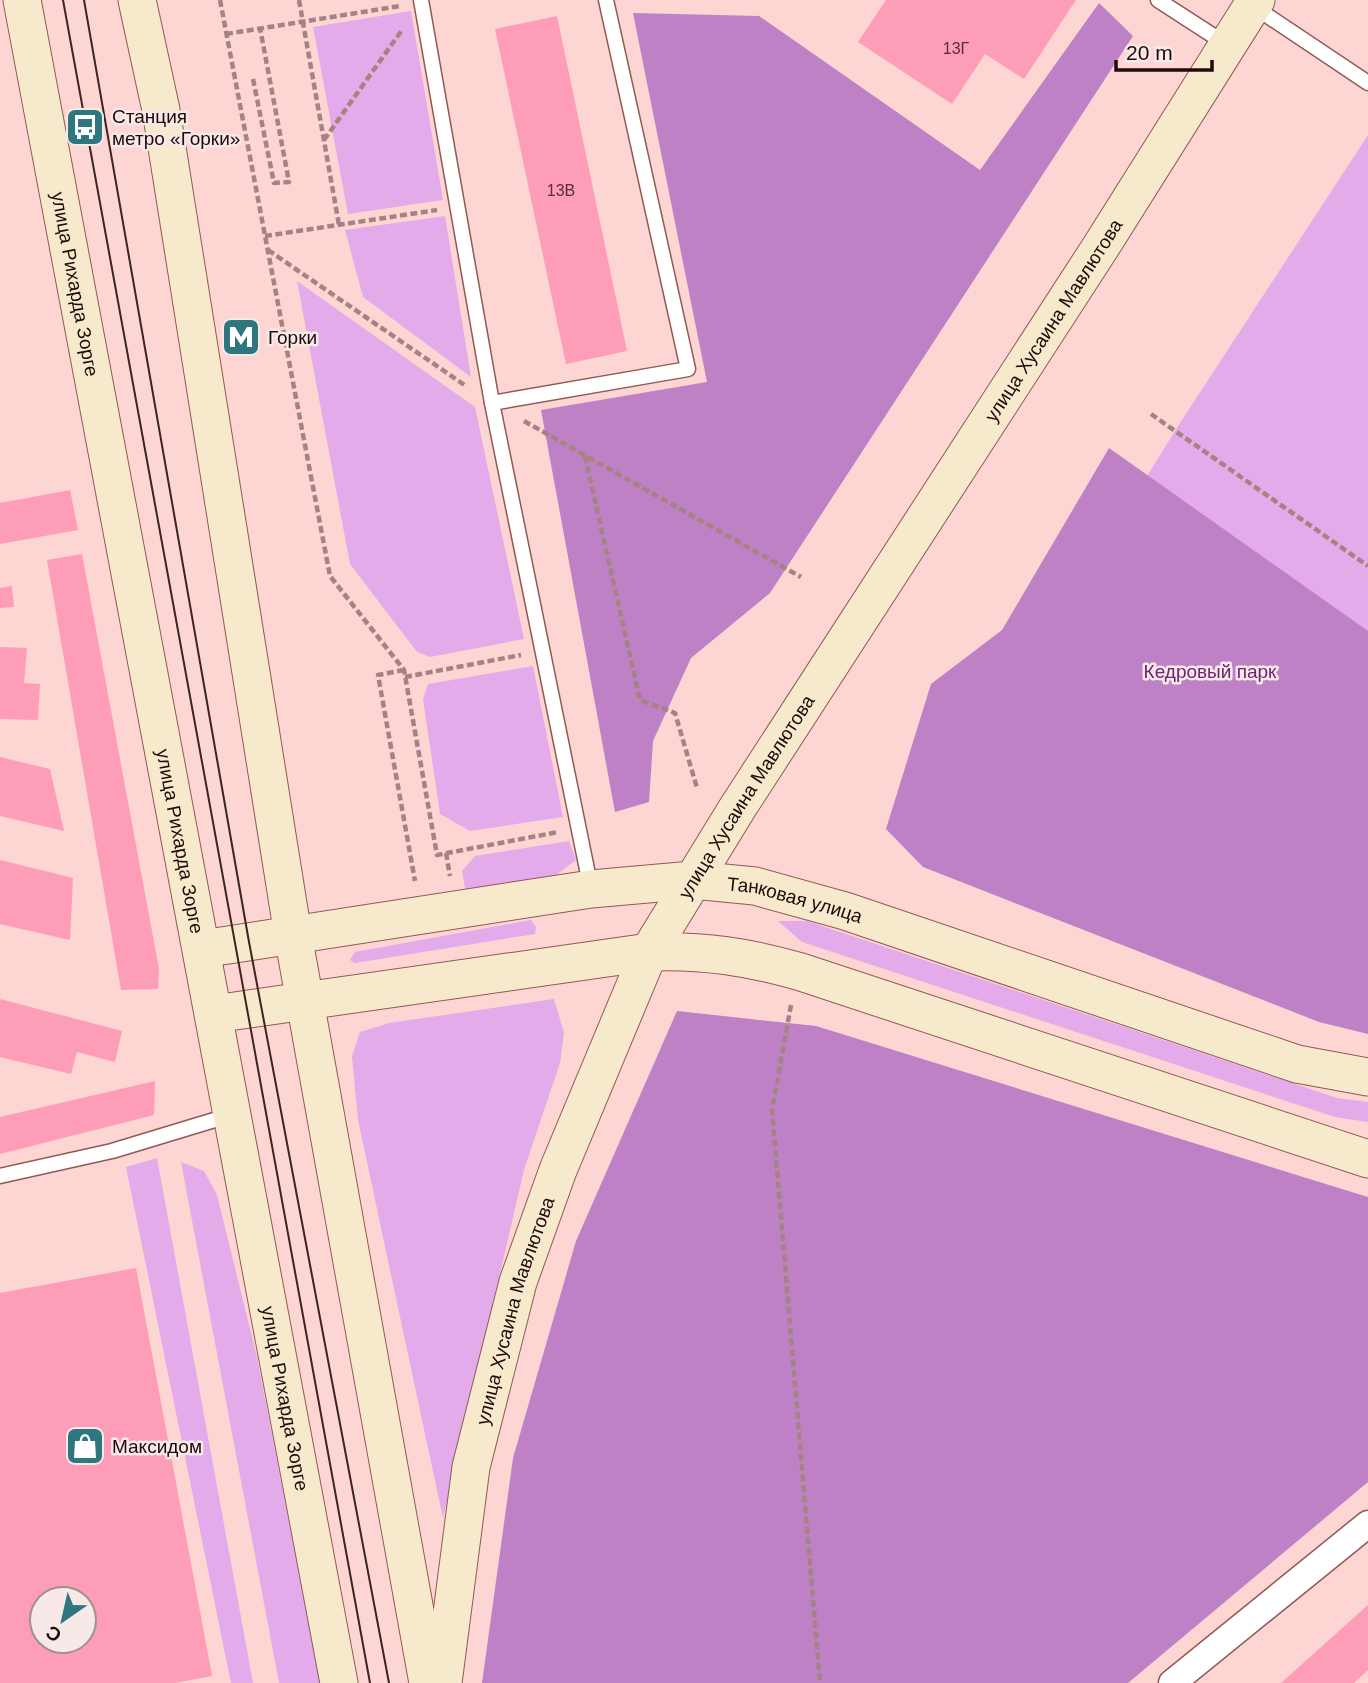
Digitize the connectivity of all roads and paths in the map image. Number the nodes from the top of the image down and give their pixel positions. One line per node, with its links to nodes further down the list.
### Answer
1 (22, 0): 34 (main road, улица Рихарда Зорге)
2 (137, 0): 33 (main road)
3 (220, 0): 11 (path)
4 (299, 0): 9 (path)
5 (606, 0): 19 (lane)
6 (1158, 0): 12 (lane)
7 (421, 1): 9 (path); 15 (path); 16 (lane)
8 (1254, 3): 12 (main road, улица Хусаина Мавлютова); 14 (lane)
9 (303, 21): 10 (path); 15 (path)
10 (260, 28): 11 (path); 13 (path)
11 (226, 34): 18 (path)
12 (1227, 44): 30 (main road, улица Хусаина Мавлютова)
13 (253, 79)
14 (1368, 83)
15 (324, 141): 17 (path)
16 (458, 207): 17 (path); 19 (lane)
17 (339, 225): 18 (path)
18 (265, 236): 24 (path)
19 (492, 403): 23 (lane)
20 (1151, 414): 22 (path)
21 (585, 456): 26 (path)
22 (1368, 566)
23 (543, 650): 25 (path); 27 (lane)
24 (404, 670): 25 (path); 31 (path)
25 (405, 677): 28 (path)
26 (697, 788)
27 (580, 828): 28 (path); 32 (lane)
28 (446, 853): 29 (path)
29 (443, 879)
30 (693, 880): 32 (main road, Танковая улица); 35 (main road, улица Хусаина Мавлютова); 39 (main road, Танковая улица)
31 (416, 885)
32 (591, 889): 33 (main road, Танковая улица)
33 (293, 935): 34 (main road, Танковая улица); 37 (main road)
34 (202, 949): 38 (main road, улица Рихарда Зорге)
35 (649, 952): 37 (main road); 41 (main road); 46 (main road, улица Хусаина Мавлютова)
36 (793, 995): 47 (path)
37 (304, 999): 38 (main road); 45 (main road)
38 (214, 1014): 40 (main road, улица Рихарда Зорге)
39 (1368, 1077)
40 (233, 1115): 42 (lane); 44 (main road, улица Рихарда Зорге)
41 (1368, 1158)
42 (0, 1176)
43 (1368, 1524): 48 (street)
44 (339, 1683)
45 (428, 1683)
46 (443, 1683)
47 (820, 1683)
48 (1172, 1683)

